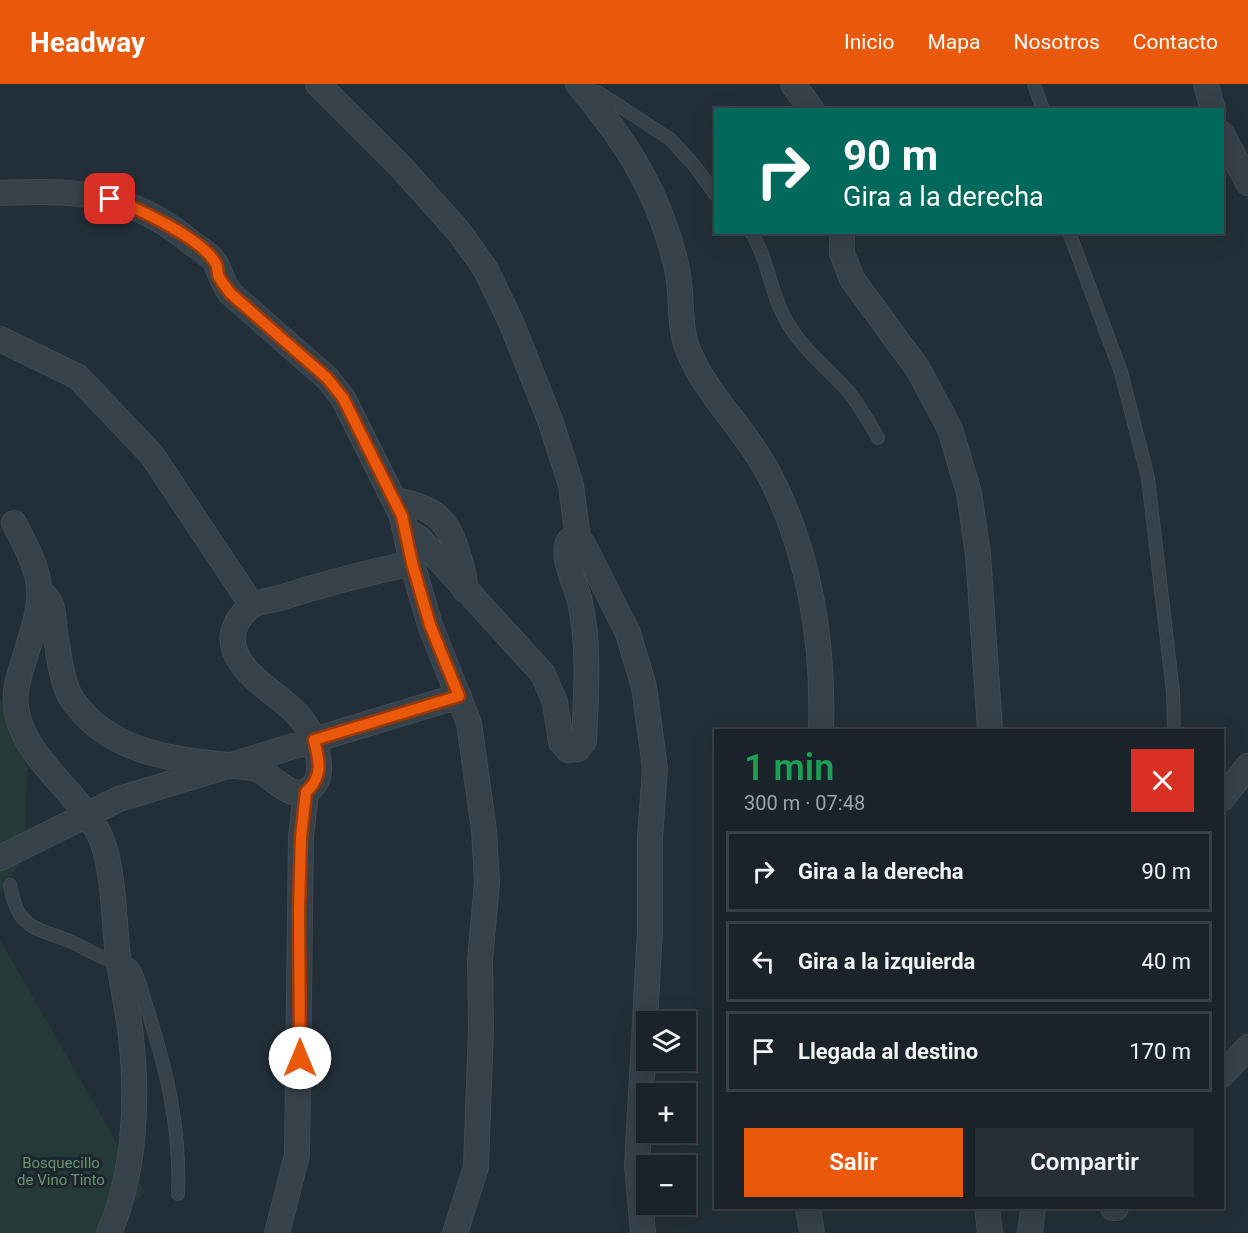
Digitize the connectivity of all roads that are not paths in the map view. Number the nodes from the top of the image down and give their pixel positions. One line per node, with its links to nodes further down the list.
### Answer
1 (318, 84): 21 (street)
2 (794, 84): 6 (street)
3 (1034, 84): 7 (lane)
4 (1206, 84): 8 (street)
5 (581, 88): 11 (lane); 27 (street)
6 (811, 108)
7 (1042, 108)
8 (1212, 108)
9 (1224, 138): 10 (street)
10 (1248, 183)
11 (714, 192)
12 (0, 193): 18 (street)
13 (752, 234): 17 (lane)
14 (842, 234): 28 (street)
15 (1070, 234): 29 (lane)
16 (1, 343): 25 (street)
17 (878, 438)
18 (395, 500): 20 (street); 23 (street)
19 (14, 523): 24 (street)
20 (405, 530): 22 (street); 23 (street)
21 (578, 539): 23 (street); 48 (street)
22 (412, 563): 25 (street); 26 (street)
23 (465, 590)
24 (40, 592): 31 (street); 35 (street)
25 (252, 605): 30 (street)
26 (459, 696): 30 (street); 47 (street)
27 (821, 729)
28 (990, 729)
29 (1174, 729)
30 (314, 740): 31 (street); 33 (street)
31 (231, 765): 33 (street); 35 (street)
32 (1248, 766): 34 (street)
33 (306, 792): 46 (street)
34 (1224, 796)
35 (87, 815): 36 (street); 38 (street)
36 (0, 858)
37 (10, 885): 38 (lane)
38 (118, 960): 41 (lane); 45 (street)
39 (1248, 1047): 40 (street)
40 (1224, 1073)
41 (178, 1194)
42 (808, 1209): 49 (street)
43 (987, 1209): 50 (street)
44 (1033, 1209): 51 (street)
45 (109, 1233)
46 (277, 1233)
47 (455, 1233)
48 (643, 1233)
49 (812, 1233)
50 (990, 1233)
51 (1030, 1233)

